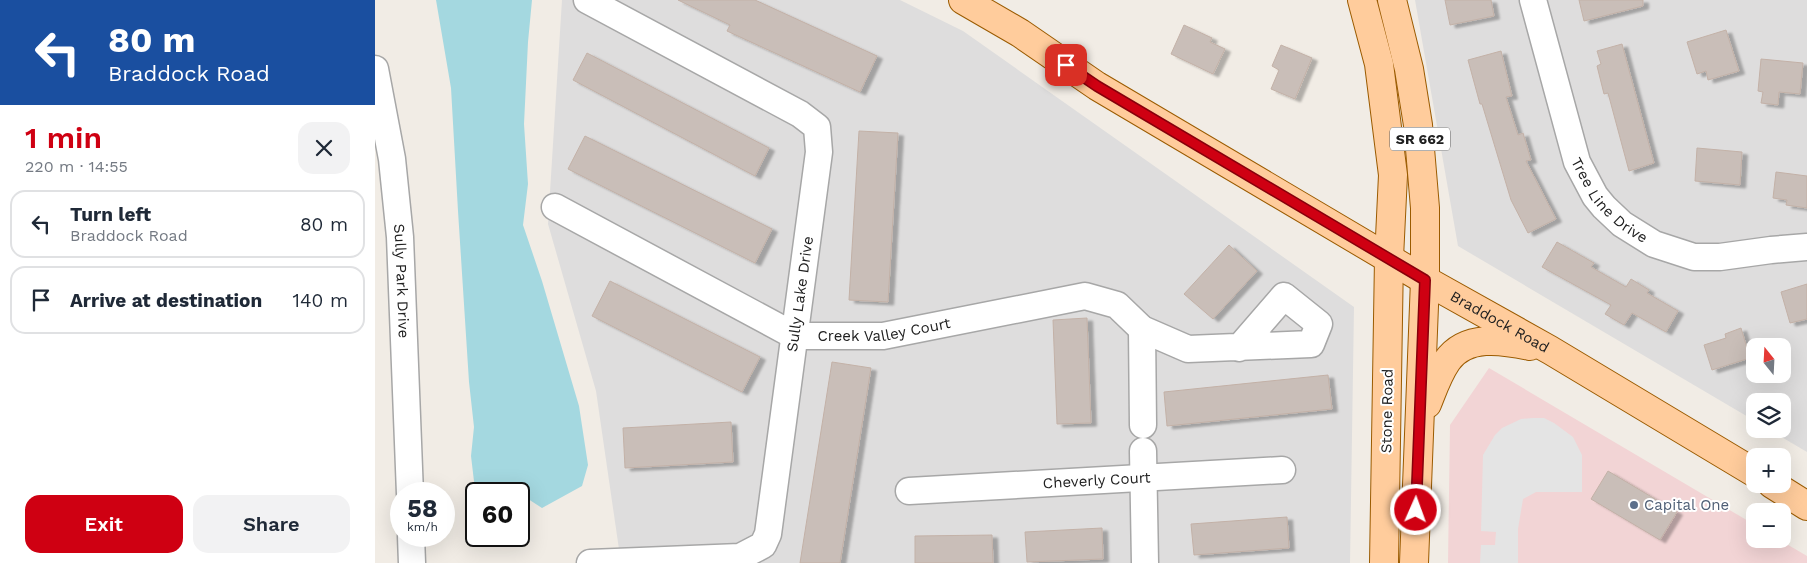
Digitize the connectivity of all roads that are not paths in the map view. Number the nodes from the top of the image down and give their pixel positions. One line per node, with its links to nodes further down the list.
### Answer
1 (587, 0): 12 (street, Sully Lake Drive)
2 (963, 0): 9 (main road, Braddock Road)
3 (1362, 0): 9 (main road, SR 662)
4 (1392, 0): 10 (main road, SR 662)
5 (1533, 0): 8 (street, Tree Line Drive)
6 (375, 69): 21 (street, Sully Park Drive)
7 (555, 207): 12 (street, Creek Valley Court)
8 (1807, 247)
9 (1389, 258): 10 (main road, Braddock Road); 29 (main road, Stone Road / SR 662)
10 (1425, 280): 14 (main road, Braddock Road); 15 (main road, SR 662)
11 (1142, 329): 12 (street, Creek Valley Court); 13 (street); 16 (street)
12 (795, 336): 27 (street, Sully Lake Drive)
13 (1239, 348)
14 (1550, 350): 15 (main road); 18 (main road, Braddock Road)
15 (1420, 421): 30 (main road, SR 662)
16 (1143, 425)
17 (1143, 451): 20 (street)
18 (1746, 468)
19 (1282, 470): 20 (street, Cheverly Court)
20 (1144, 478): 22 (street, Cheverly Court); 28 (street)
21 (410, 482)
22 (909, 491)
23 (1786, 493): 24 (main road)
24 (1807, 506)
25 (411, 547): 26 (street)
26 (412, 563)
27 (590, 563)
28 (1145, 563)
29 (1384, 563)
30 (1414, 563)

